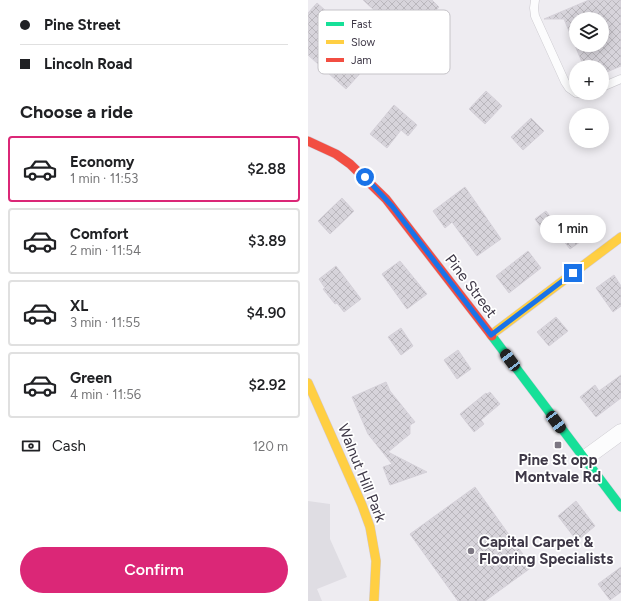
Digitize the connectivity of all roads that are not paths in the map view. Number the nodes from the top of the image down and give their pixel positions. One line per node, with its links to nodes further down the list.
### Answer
1 (535, 0): 4 (lane)
2 (621, 79): 3 (lane)
3 (609, 84)
4 (569, 87)
5 (308, 141): 7 (street, Pine Street)
6 (621, 237): 7 (street)
7 (491, 335): 10 (street, Pine Street)
8 (308, 383): 12 (street, Walnut Hill Park)
9 (621, 432): 10 (street)
10 (584, 459): 11 (street, Pine Street)
11 (621, 507)
12 (374, 601)

